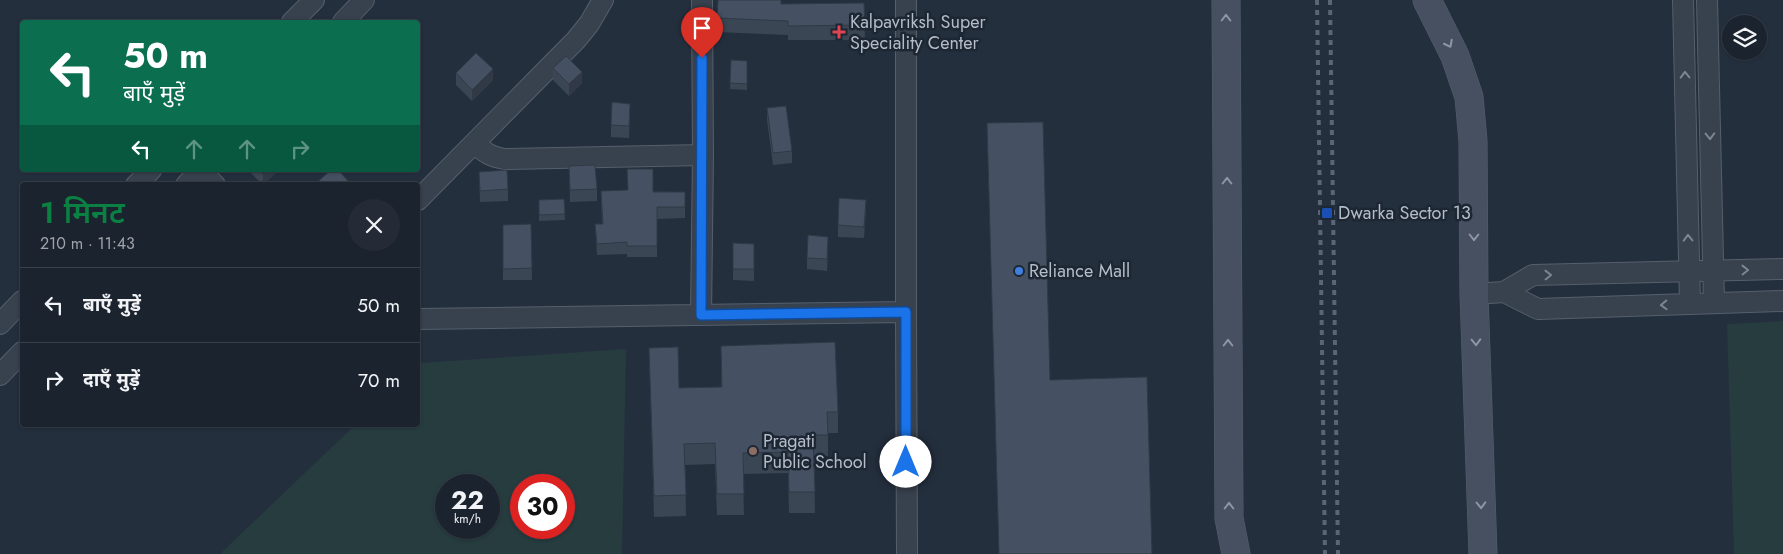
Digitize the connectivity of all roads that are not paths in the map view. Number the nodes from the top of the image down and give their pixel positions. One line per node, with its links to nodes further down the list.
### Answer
1 (314, 0): 10 (street)
2 (364, 0): 11 (street)
3 (603, 0): 12 (street)
4 (702, 0): 13 (street)
5 (906, 0): 30 (street)
6 (1226, 0): 37 (street, one-way to 6)
7 (1428, 0): 25 (street, one-way to 25)
8 (1683, 0): 22 (street, one-way to 8)
9 (1707, 0): 23 (street, one-way to 23)
10 (294, 20)
11 (345, 20)
12 (475, 143): 13 (street); 20 (street)
13 (703, 155): 31 (street)
14 (149, 172): 17 (street)
15 (198, 172): 18 (street)
16 (202, 172): 19 (street)
17 (139, 182)
18 (189, 182)
19 (211, 182)
20 (420, 198)
21 (1783, 269): 23 (street, one-way to 21)
22 (1689, 271): 23 (street); 24 (street, one-way to 22); 29 (street)
23 (1713, 271): 28 (street)
24 (1504, 292): 25 (street); 29 (street, one-way to 24)
25 (1474, 294): 38 (street, one-way to 38)
26 (1783, 301): 28 (street)
27 (20, 303): 33 (street)
28 (1714, 303): 29 (street)
29 (1690, 304)
30 (906, 312): 31 (street); 36 (street)
31 (701, 315): 32 (street)
32 (420, 319)
33 (0, 324)
34 (20, 354): 35 (street)
35 (0, 375)
36 (907, 554)
37 (1236, 554)
38 (1483, 554)

